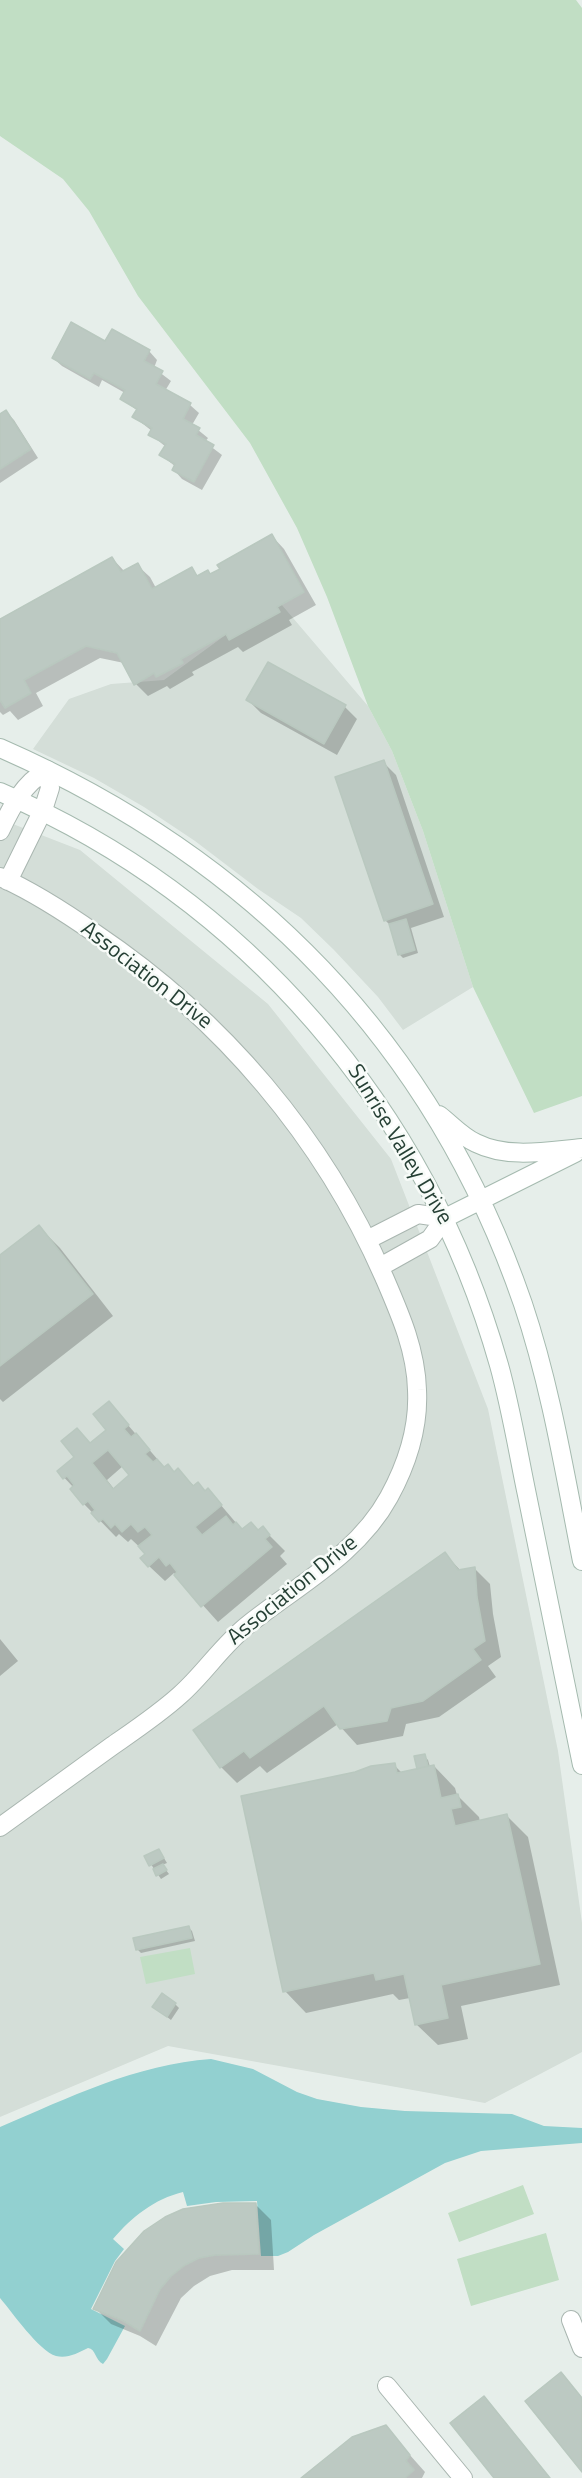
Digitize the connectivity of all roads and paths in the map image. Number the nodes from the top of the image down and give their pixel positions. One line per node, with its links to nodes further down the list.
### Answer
1 (0, 748): 2 (main road, Sunrise Valley Drive)
2 (47, 770): 3 (main road); 4 (main road, Association Drive); 7 (main road, Sunrise Valley Drive)
3 (8, 795): 4 (main road, Sunrise Valley Drive); 5 (main road)
4 (43, 810): 6 (main road, Association Drive); 10 (main road, Sunrise Valley Drive)
5 (0, 831)
6 (4, 879): 11 (main road, Association Drive)
7 (429, 1107): 8 (main road); 9 (main road, Sunrise Valley Drive)
8 (582, 1149): 9 (main road)
9 (481, 1199): 10 (main road); 13 (main road, Sunrise Valley Drive)
10 (445, 1218): 11 (main road); 12 (main road); 14 (main road, Sunrise Valley Drive)
11 (367, 1240): 12 (main road, Association Drive)
12 (380, 1266): 15 (main road, Association Drive)
13 (582, 1561)
14 (582, 1765)
15 (0, 1827)
16 (571, 2320): 17 (main road)
17 (582, 2348)
18 (387, 2386): 19 (main road)
19 (463, 2478)

